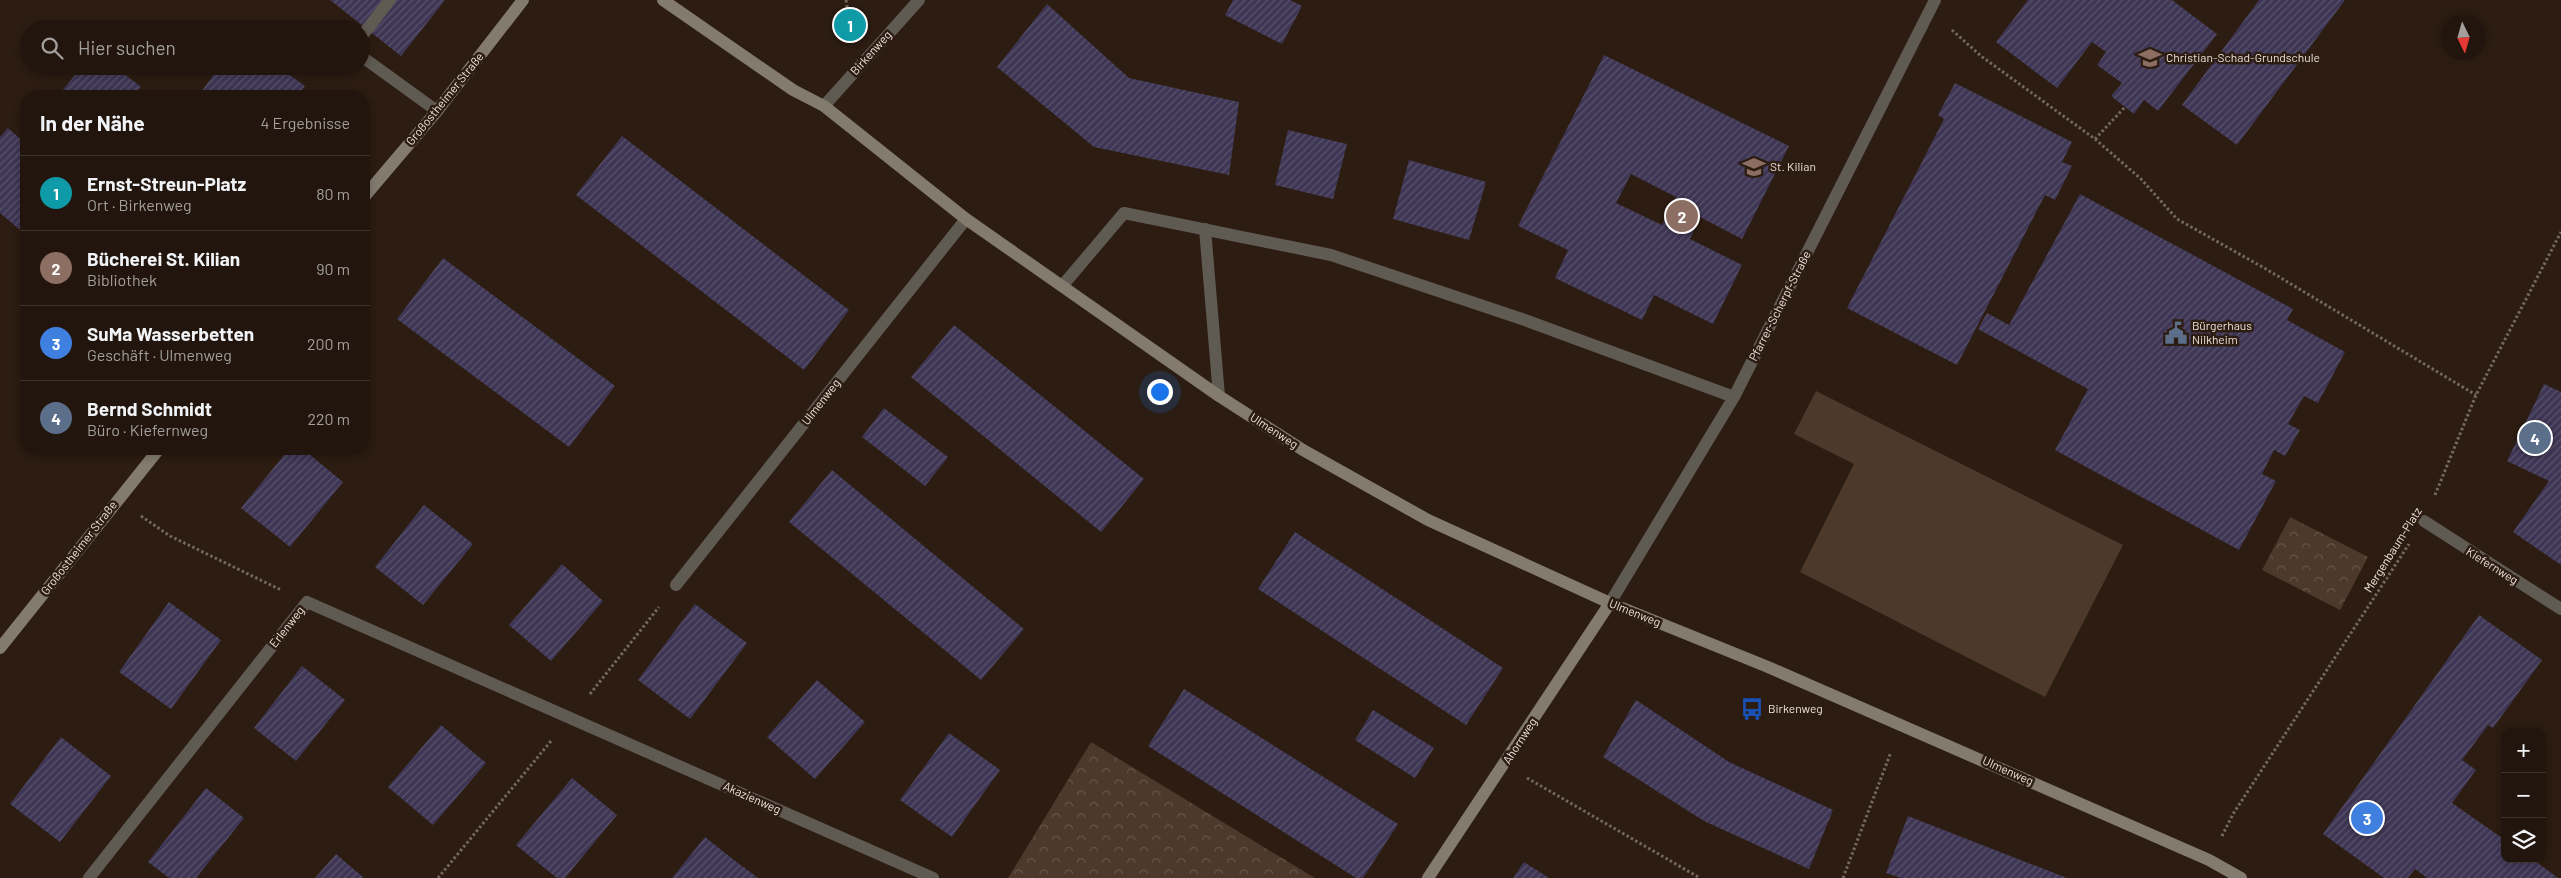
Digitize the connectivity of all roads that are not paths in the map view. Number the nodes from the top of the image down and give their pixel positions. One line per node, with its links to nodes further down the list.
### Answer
1 (390, 0): 6 (street)
2 (523, 0): 9 (street, Großostheimer Straße)
3 (663, 0): 8 (street, Ulmenweg)
4 (919, 0): 8 (street, Birkenweg)
5 (1932, 5): 15 (street, Pfarrer-Scherpf-Straße)
6 (370, 25)
7 (370, 63): 9 (street)
8 (824, 106): 11 (street, Ulmenweg)
9 (437, 111): 10 (street, Großostheimer Straße)
10 (370, 189)
11 (966, 219): 13 (street, Ulmenweg); 18 (street, Ulmenweg)
12 (1205, 229): 13 (street); 14 (street); 15 (street)
13 (1063, 285): 14 (street, Ulmenweg)
14 (1219, 396): 19 (street, Ulmenweg)
15 (1734, 397): 19 (street, Pfarrer-Scherpf-Straße)
16 (154, 455): 21 (street, Großostheimer Straße)
17 (2424, 521): 20 (street, Kiefernweg)
18 (676, 585)
19 (1610, 602): 25 (street, Ahornweg); 26 (street, Ulmenweg)
20 (2561, 609)
21 (0, 648)
22 (571, 718): 23 (street, Erlenweg); 24 (street, Akazienweg)
23 (89, 878)
24 (933, 878)
25 (1428, 878)
26 (2241, 878)

